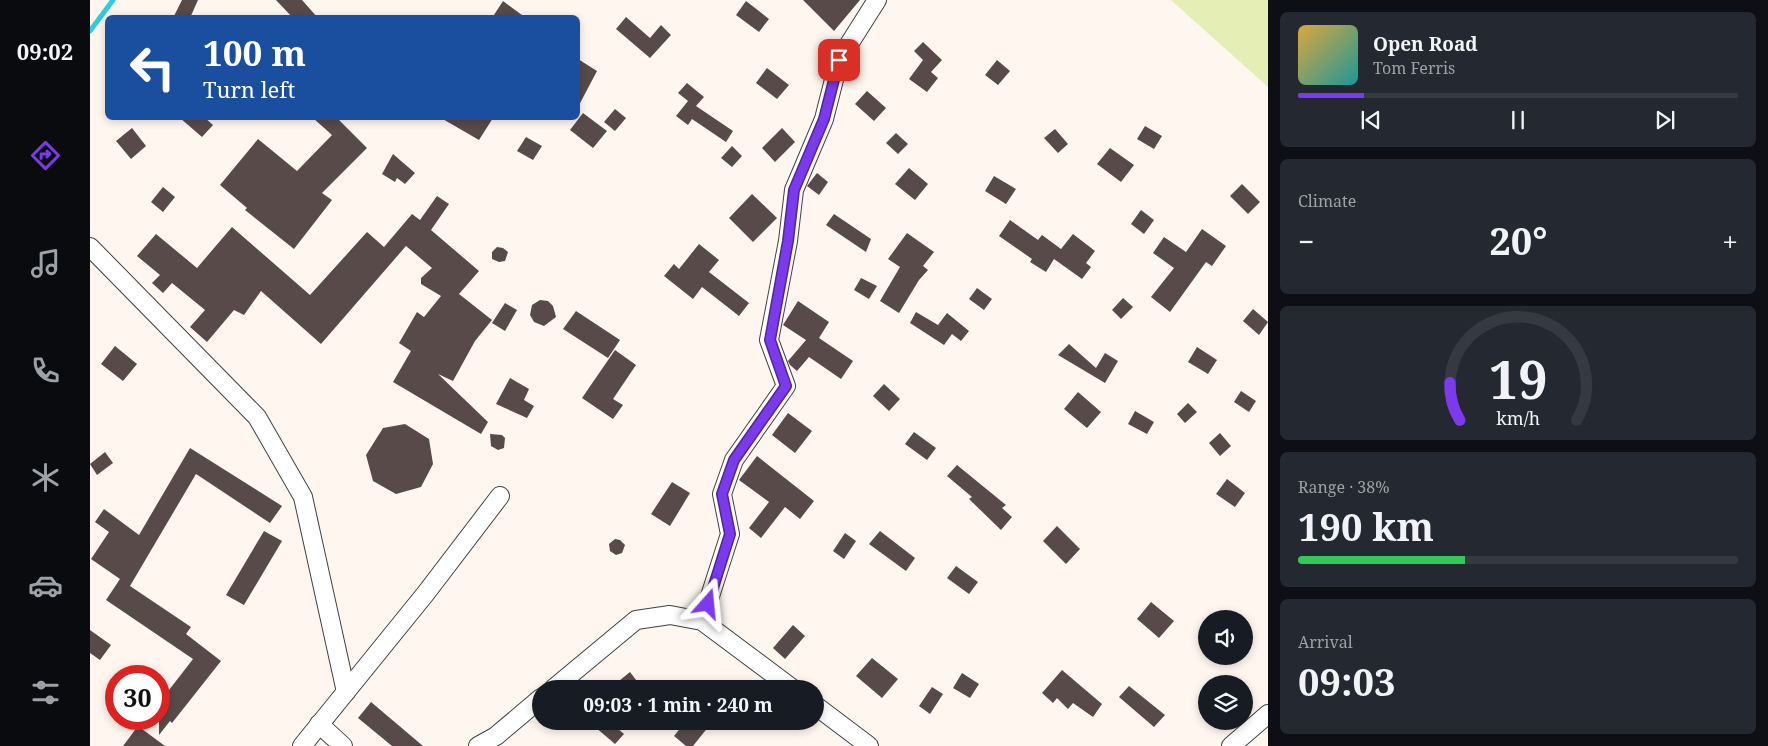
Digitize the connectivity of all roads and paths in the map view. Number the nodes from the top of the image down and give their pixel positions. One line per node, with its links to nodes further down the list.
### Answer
1 (876, 0): 4 (street)
2 (90, 247): 7 (street)
3 (500, 496): 7 (street)
4 (702, 621): 5 (street); 6 (street)
5 (564, 680)
6 (780, 680)
7 (346, 692): 11 (street)
8 (532, 706): 14 (street)
9 (824, 712): 15 (street)
10 (1268, 714): 16 (street)
11 (320, 724): 12 (street); 13 (street)
12 (302, 746)
13 (343, 746)
14 (478, 746)
15 (869, 746)
16 (1231, 746)

